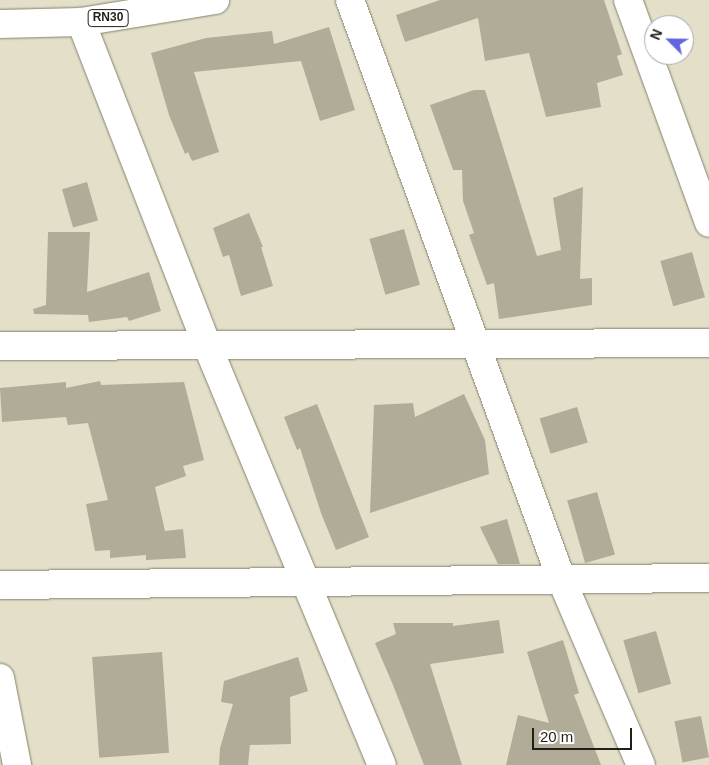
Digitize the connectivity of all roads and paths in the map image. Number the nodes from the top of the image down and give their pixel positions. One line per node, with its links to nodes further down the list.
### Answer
1 (216, 0): 4 (street, RN30)
2 (350, 0): 9 (street)
3 (628, 0): 6 (street)
4 (81, 22): 5 (street, RN30); 8 (street)
5 (0, 24)
6 (709, 223)
7 (709, 343): 9 (street)
8 (207, 345): 9 (street); 10 (street); 13 (street)
9 (476, 345): 12 (street)
10 (0, 346)
11 (709, 578): 12 (street)
12 (562, 581): 13 (street); 18 (street)
13 (305, 582): 14 (street); 17 (street)
14 (0, 585)
15 (0, 678): 16 (street)
16 (17, 765)
17 (382, 765)
18 (641, 765)

